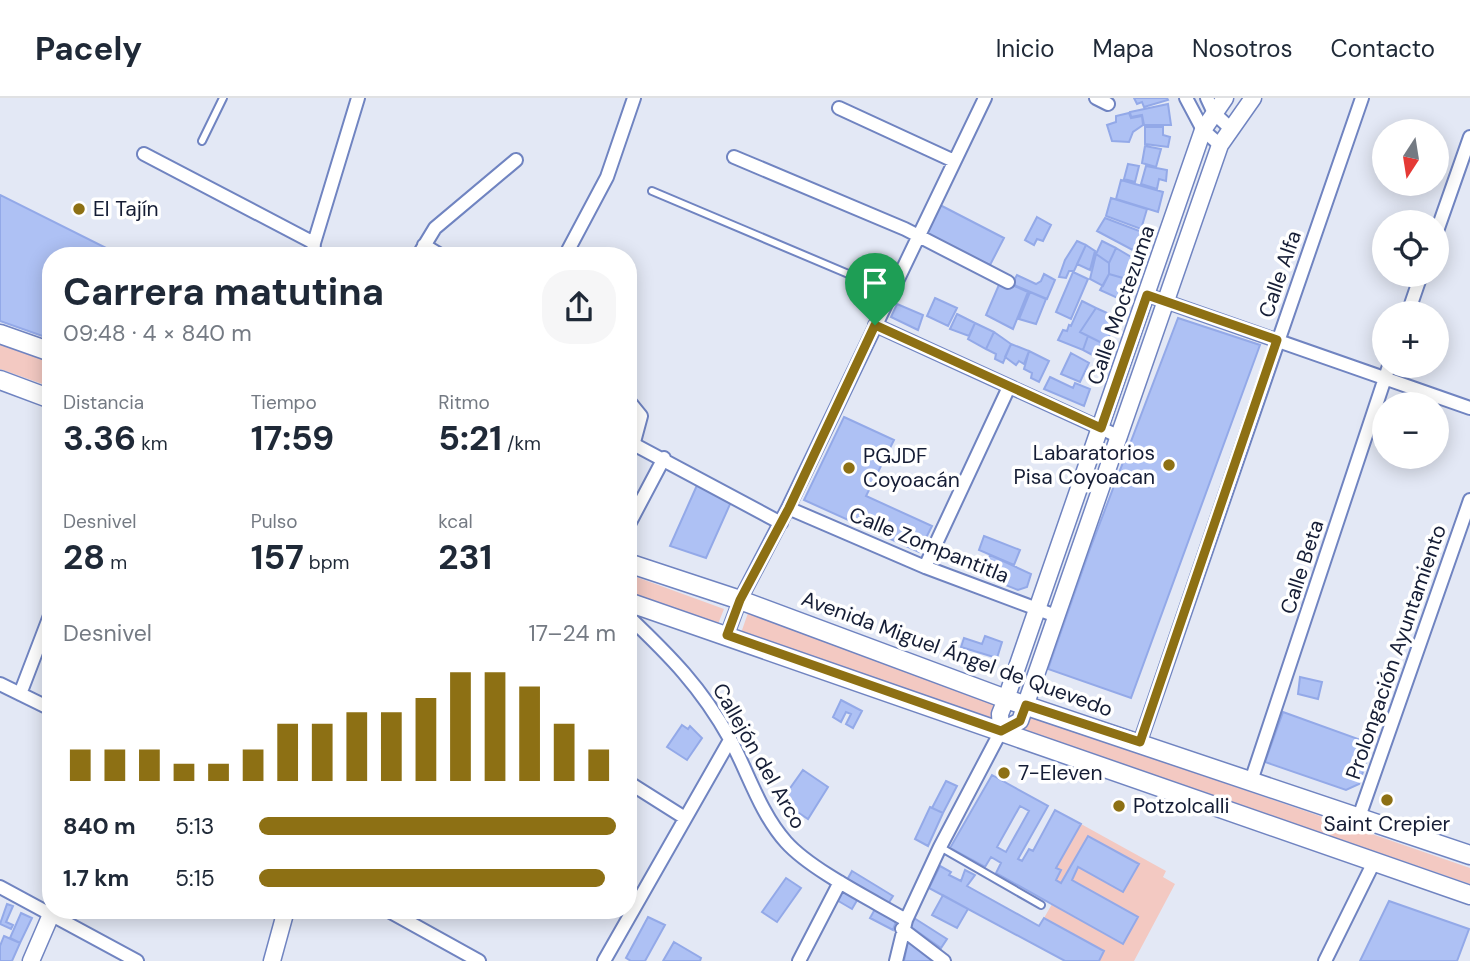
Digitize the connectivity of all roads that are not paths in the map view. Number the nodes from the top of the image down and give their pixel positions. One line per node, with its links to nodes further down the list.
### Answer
1 (223, 98): 14 (lane)
2 (358, 98): 24 (street)
3 (634, 98): 26 (street)
4 (985, 98): 19 (street)
5 (1186, 98): 12 (street)
6 (1225, 98): 9 (street, Calle Moctezuma)
7 (1253, 98): 11 (street, Calle Moctezuma)
8 (1362, 98): 33 (street, Calle Alfa)
9 (1211, 105): 11 (street); 12 (street, Calle Moctezuma)
10 (839, 108): 19 (street)
11 (1230, 128): 15 (street, Calle Moctezuma)
12 (1203, 130): 15 (street); 29 (street, Calle Moctezuma)
13 (1470, 137): 21 (street)
14 (202, 142)
15 (1220, 145): 30 (street, Calle Moctezuma)
16 (144, 154): 23 (street)
17 (734, 157): 22 (street)
18 (516, 160): 25 (street)
19 (954, 161): 22 (street)
20 (652, 191): 28 (lane)
21 (1444, 210)
22 (918, 236): 27 (street); 28 (street)
23 (309, 247)
24 (314, 247)
25 (423, 247)
26 (570, 247)
27 (1008, 282)
28 (891, 292): 31 (street)
29 (1147, 295): 30 (street); 43 (street, Calle Moctezuma)
30 (1167, 302): 33 (street); 45 (street, Calle Moctezuma)
31 (875, 325): 39 (street); 49 (street)
32 (0, 334): 34 (main road)
33 (1277, 340): 35 (street); 68 (street, Calle Alfa)
34 (42, 349)
35 (1372, 368)
36 (1385, 378): 69 (street, Calle Beta)
37 (1401, 378): 41 (street)
38 (0, 380): 40 (main road)
39 (1009, 387): 43 (street); 53 (street)
40 (42, 396)
41 (1470, 408)
42 (637, 411): 44 (street)
43 (1101, 428): 45 (street); 56 (street, Calle Moctezuma)
44 (637, 431)
45 (1120, 437): 57 (street, Calle Moctezuma)
46 (637, 444): 47 (street)
47 (664, 458): 50 (street); 51 (street)
48 (1470, 500): 71 (street, Prolongación Ayuntamiento)
49 (789, 508): 51 (street); 53 (street, Calle Zompantitla)
50 (637, 509)
51 (781, 523): 54 (street)
52 (637, 566): 54 (main road, Avenida Miguel Ángel de Quevedo)
53 (925, 567): 56 (street, Calle Zompantitla)
54 (740, 600): 59 (street); 63 (main road, Avenida Miguel Ángel de Quevedo)
55 (637, 605): 59 (main road)
56 (1037, 609): 57 (street, Calle Zompantitla); 63 (street, Calle Moctezuma)
57 (1056, 616): 65 (street, Calle Moctezuma)
58 (637, 625): 67 (street, Callejón del Arco)
59 (727, 635): 66 (main road)
60 (42, 636): 62 (street)
61 (0, 684): 62 (street)
62 (20, 694): 64 (street)
63 (1006, 699): 65 (main road, Avenida Miguel Ángel de Quevedo); 66 (street, Calle Moctezuma)
64 (42, 705)
65 (1026, 705): 66 (street, Calle Moctezuma); 68 (main road, Avenida Miguel Ángel de Quevedo)
66 (1001, 731): 73 (street); 75 (main road)
67 (730, 740): 72 (street); 76 (street, Callejón del Arco)
68 (1140, 742): 69 (main road, Avenida Miguel Ángel de Quevedo)
69 (1251, 781): 71 (main road, Avenida Miguel Ángel de Quevedo)
70 (637, 788): 72 (street)
71 (1359, 817): 74 (main road, Avenida Miguel Ángel de Quevedo)
72 (685, 818): 79 (street)
73 (940, 847): 80 (lane); 87 (street)
74 (1470, 855)
75 (1374, 862): 78 (main road); 96 (street)
76 (840, 881): 87 (street, Callejón del Arco); 93 (street)
77 (0, 887): 81 (street)
78 (1470, 895)
79 (637, 903)
80 (1041, 905)
81 (42, 908)
82 (49, 919): 88 (street)
83 (63, 919): 89 (street)
84 (284, 919): 90 (street)
85 (403, 919): 91 (street)
86 (628, 919): 92 (street)
87 (904, 924): 94 (street); 95 (street, Callejón del Arco)
88 (31, 961)
89 (137, 961)
90 (272, 961)
91 (479, 961)
92 (604, 961)
93 (799, 961)
94 (896, 961)
95 (944, 961)
96 (1325, 961)

